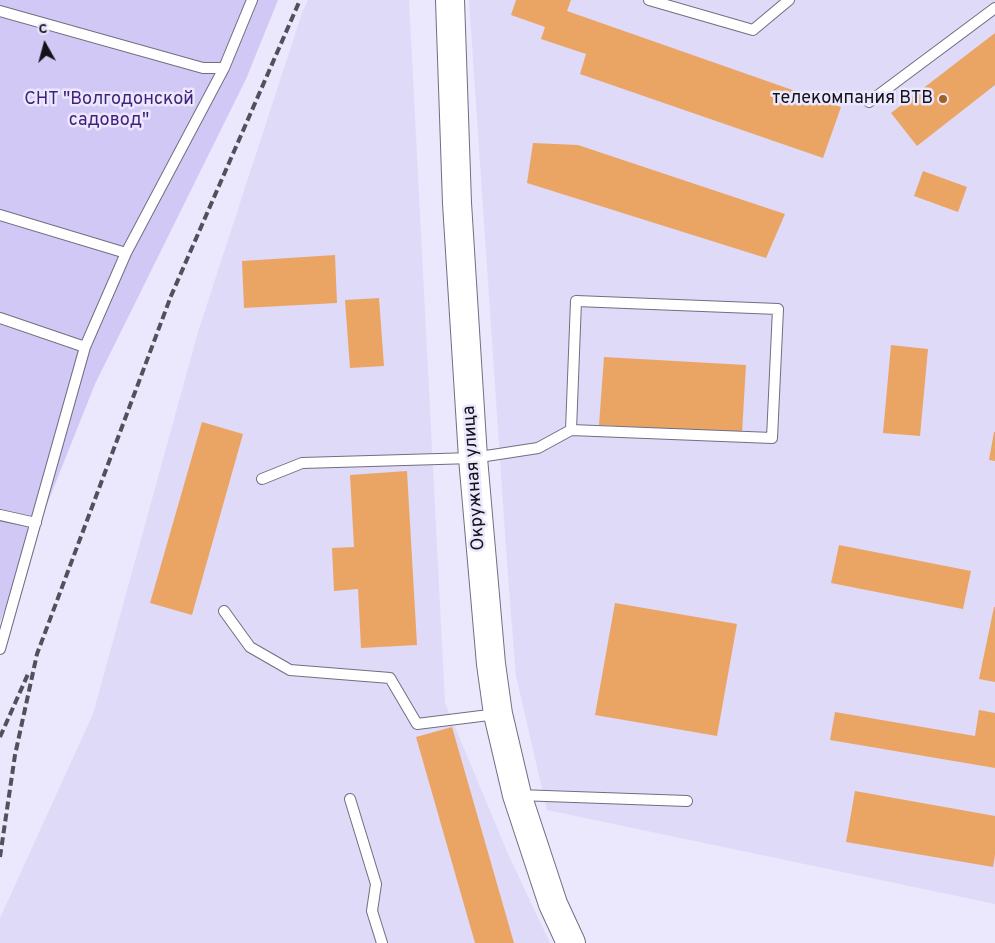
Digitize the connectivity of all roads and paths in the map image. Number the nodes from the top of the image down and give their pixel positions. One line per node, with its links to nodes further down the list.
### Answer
1 (252, 0): 7 (lane)
2 (450, 0): 14 (main road, Окружная улица)
3 (649, 0): 4 (lane)
4 (789, 0)
5 (995, 8): 8 (lane)
6 (0, 11): 7 (lane)
7 (224, 68): 10 (lane)
8 (869, 102)
9 (0, 215): 10 (lane)
10 (126, 253): 12 (lane)
11 (0, 318): 12 (lane)
12 (85, 347): 17 (lane)
13 (571, 430): 13 (lane); 14 (lane)
14 (473, 458): 15 (lane); 20 (main road, Окружная улица)
15 (262, 479)
16 (0, 515): 17 (lane)
17 (36, 523): 19 (lane)
18 (224, 611): 20 (lane)
19 (0, 649)
20 (498, 714): 21 (main road, Окружная улица)
21 (517, 795): 23 (lane); 25 (main road, Окружная улица)
22 (350, 799): 24 (lane)
23 (687, 801)
24 (382, 943)
25 (571, 943)

